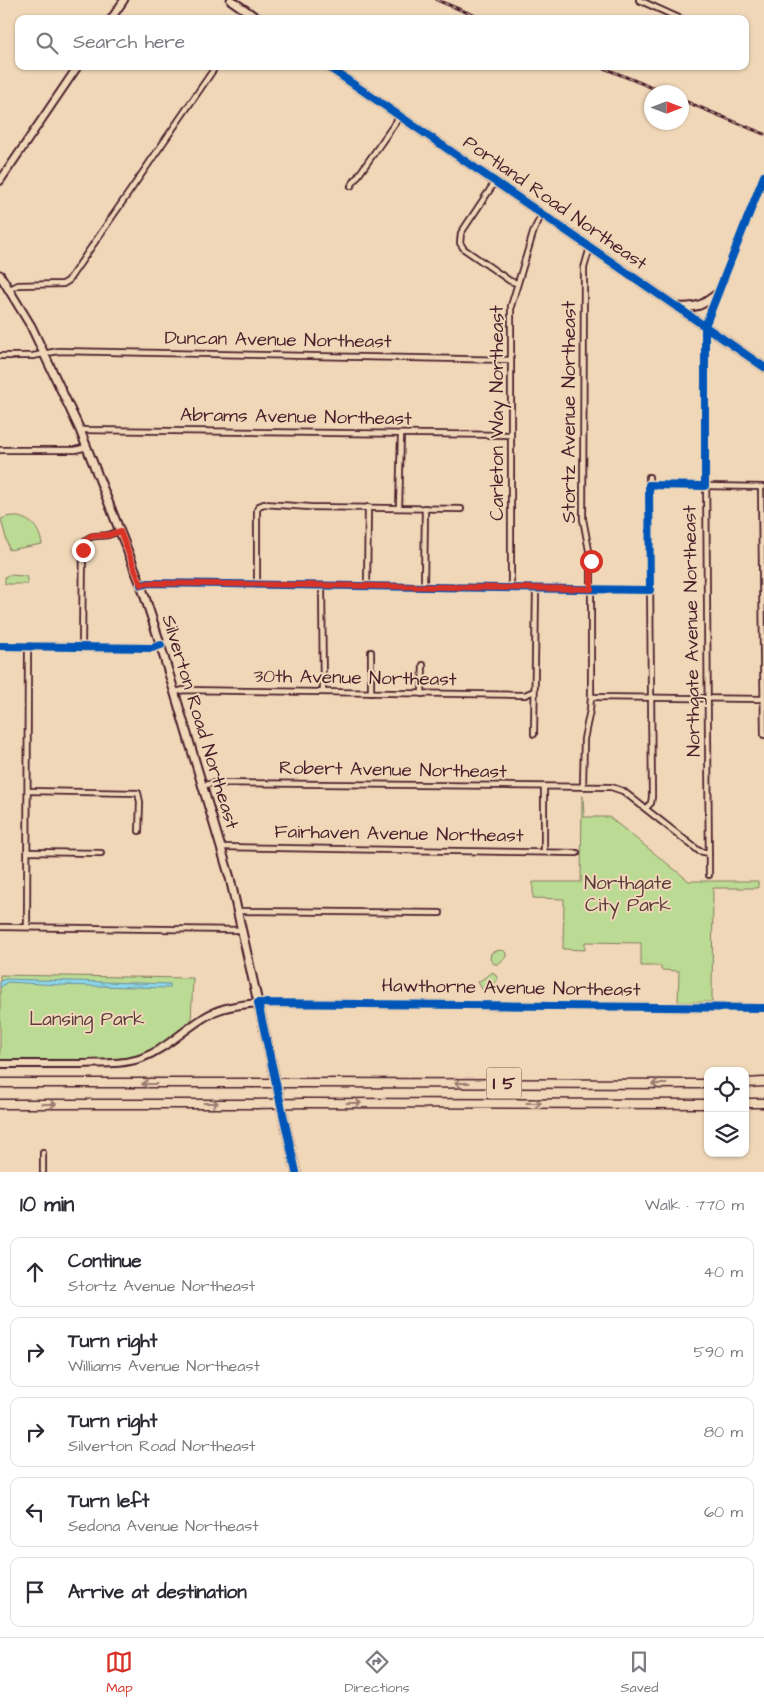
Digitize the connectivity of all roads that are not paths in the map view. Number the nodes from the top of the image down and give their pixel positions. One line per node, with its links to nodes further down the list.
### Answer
1 (124, 0): 4 (main road)
2 (231, 0): 5 (main road)
3 (639, 0): 6 (street)
4 (114, 15)
5 (250, 15)
6 (672, 15)
7 (75, 70): 12 (main road)
8 (213, 70): 19 (street)
9 (333, 70): 10 (main road, Portland Road Northeast)
10 (400, 116): 13 (main road, Portland Road Northeast); 14 (street)
11 (764, 176): 20 (main road)
12 (0, 181)
13 (495, 182): 15 (main road, Portland Road Northeast); 18 (street)
14 (352, 186)
15 (542, 214): 16 (main road, Portland Road Northeast); 18 (street, Carleton Way Northeast)
16 (590, 247): 21 (main road, Portland Road Northeast); 48 (street, Stortz Avenue Northeast)
17 (0, 274): 19 (main road, Silverton Road Northeast)
18 (517, 283): 25 (street, Carleton Way Northeast)
19 (10, 289): 23 (main road, Silverton Road Northeast)
20 (718, 293): 21 (main road); 22 (main road)
21 (677, 307): 22 (main road, Portland Road Northeast)
22 (705, 326): 26 (main road, Portland Road Northeast); 34 (street, Northgate Avenue Northeast)
23 (44, 354): 24 (street, Duncan Avenue Northeast); 25 (street, Duncan Avenue Northeast); 27 (main road, Silverton Road Northeast)
24 (0, 356)
25 (511, 360): 29 (street, Carleton Way Northeast)
26 (764, 367)
27 (80, 430): 28 (street, Abrams Avenue Northeast); 30 (main road, Silverton Road Northeast)
28 (400, 434): 29 (street, Abrams Avenue Northeast); 37 (street)
29 (511, 435): 46 (street, Carleton Way Northeast)
30 (87, 447): 31 (street); 40 (main road, Silverton Road Northeast)
31 (0, 450)
32 (649, 477): 33 (street)
33 (649, 485): 34 (street); 49 (street)
34 (705, 486): 35 (street); 63 (street, Northgate Avenue Northeast)
35 (763, 486): 64 (street)
36 (368, 508): 37 (street); 41 (street); 44 (street)
37 (399, 508): 38 (street)
38 (425, 508): 39 (street); 45 (street)
39 (460, 508)
40 (120, 531): 42 (main road, Silverton Road Northeast); 53 (street)
41 (257, 584): 42 (street); 43 (street)
42 (141, 585): 50 (main road, Silverton Road Northeast)
43 (322, 585): 44 (street); 58 (street)
44 (367, 586): 45 (street)
45 (424, 586): 46 (street)
46 (511, 588): 47 (street)
47 (536, 588): 48 (street); 56 (street)
48 (591, 589): 49 (street); 61 (street, Stortz Avenue Northeast)
49 (650, 590): 62 (street)
50 (161, 645): 53 (main road); 57 (main road, Silverton Road Northeast)
51 (0, 646): 52 (main road)
52 (28, 646): 53 (main road); 70 (street)
53 (82, 647)
54 (371, 652): 59 (street)
55 (423, 665): 60 (street)
56 (534, 691): 60 (street, 30th Avenue Northeast); 65 (street)
57 (175, 692): 58 (street, 30th Avenue Northeast); 67 (main road, Silverton Road Northeast)
58 (322, 692): 59 (street, 30th Avenue Northeast)
59 (371, 693): 60 (street, 30th Avenue Northeast)
60 (422, 694)
61 (591, 698): 62 (street); 68 (street, Stortz Avenue Northeast)
62 (652, 698): 63 (street); 71 (street)
63 (708, 698): 64 (street); 78 (street, Northgate Avenue Northeast)
64 (764, 699): 66 (street)
65 (534, 734)
66 (764, 736)
67 (202, 786): 69 (street, Robert Avenue Northeast); 73 (main road, Silverton Road Northeast)
68 (583, 786): 69 (street, Robert Avenue Northeast); 71 (street, Robert Avenue Northeast)
69 (544, 787): 74 (street)
70 (28, 791): 72 (street); 75 (street)
71 (646, 808): 78 (street, Robert Avenue Northeast)
72 (139, 831)
73 (221, 847): 74 (street, Fairhaven Avenue Northeast); 80 (main road, Silverton Road Northeast)
74 (544, 851): 77 (street, Fairhaven Avenue Northeast)
75 (28, 852): 76 (street); 83 (street)
76 (101, 853)
77 (577, 853)
78 (709, 854): 79 (street, Northgate Avenue Northeast)
79 (709, 875)
80 (238, 911): 81 (street); 84 (main road, Silverton Road Northeast)
81 (440, 913)
82 (0, 927): 83 (street)
83 (27, 927): 84 (street)
84 (242, 930): 85 (main road, Silverton Road Northeast)
85 (258, 1003): 86 (main road, Hawthorne Avenue Northeast); 87 (main road, Hawthorne Avenue Northeast); 98 (main road, Silverton Road Northeast)
86 (764, 1008)
87 (0, 1064)
88 (764, 1082): 89 (highway)
89 (749, 1083)
90 (0, 1084): 91 (highway, I 5, one-way to 90, bridge)
91 (704, 1084)
92 (749, 1103): 93 (highway)
93 (764, 1103)
94 (0, 1104): 95 (highway, I 5, one-way to 95, bridge)
95 (704, 1104)
96 (43, 1153): 97 (street)
97 (43, 1172)
98 (296, 1172)

